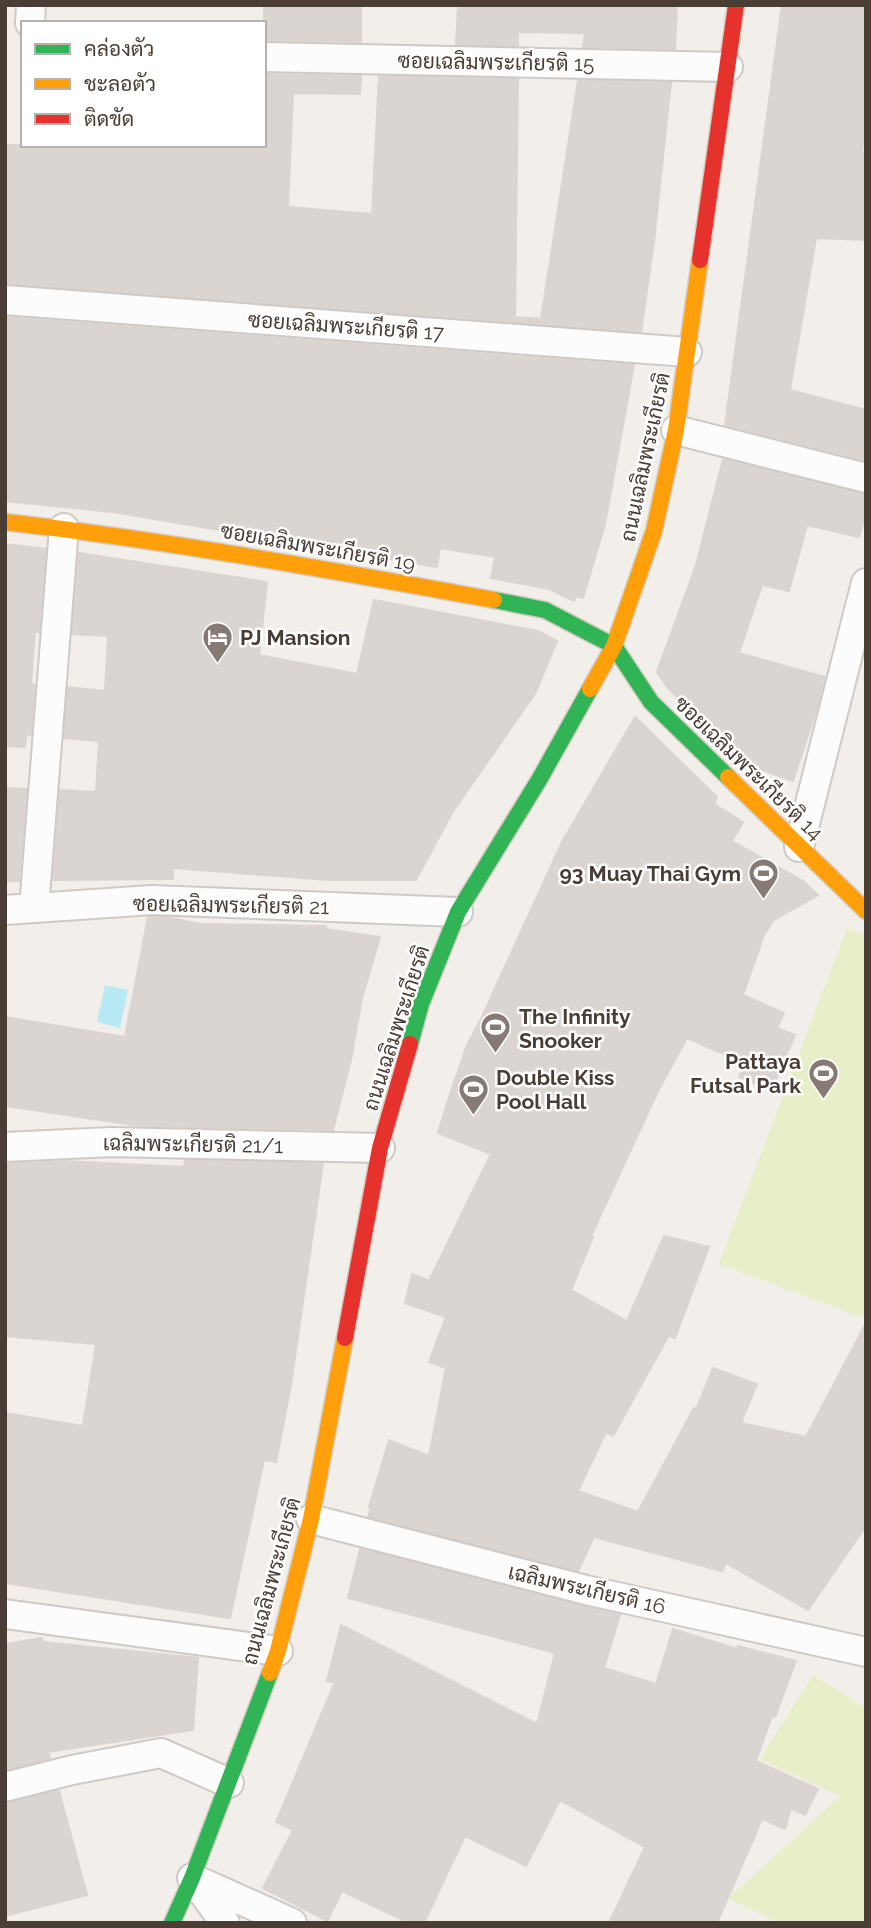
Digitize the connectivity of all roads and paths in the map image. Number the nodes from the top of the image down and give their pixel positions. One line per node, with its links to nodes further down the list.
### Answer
1 (736, 5): 3 (main road, ถนนเฉลิมพระเกียรติ)
2 (266, 57): 3 (street, ซอยเฉลิมพระเกียรติ 15)
3 (728, 67): 5 (main road, ถนนเฉลิมพระเกียรติ)
4 (5, 300): 5 (street, ซอยเฉลิมพระเกียรติ 17)
5 (687, 352): 6 (main road, ถนนเฉลิมพระเกียรติ)
6 (676, 430): 7 (street); 11 (main road, ถนนเฉลิมพระเกียรติ)
7 (866, 478)
8 (5, 522): 9 (main road, ซอยเฉลิมพระเกียรติ 19)
9 (64, 528): 11 (main road, ซอยเฉลิมพระเกียรติ 19); 13 (street)
10 (866, 583): 12 (street)
11 (614, 646): 12 (main road, ซอยเฉลิมพระเกียรติ 14); 16 (main road, ถนนเฉลิมพระเกียรติ)
12 (799, 847): 15 (main road, ซอยเฉลิมพระเกียรติ 14)
13 (34, 908): 14 (street, ซอยเฉลิมพระเกียรติ 21); 16 (street, ซอยเฉลิมพระเกียรติ 21)
14 (5, 910)
15 (866, 911)
16 (458, 912): 18 (main road, ถนนเฉลิมพระเกียรติ)
17 (5, 1147): 18 (street, เฉลิมพระเกียรติ 21/1)
18 (380, 1148): 19 (main road, ถนนเฉลิมพระเกียรติ)
19 (311, 1519): 21 (main road, ถนนเฉลิมพระเกียรติ); 22 (street, เฉลิมพระเกียรติ 16)
20 (5, 1614): 21 (street)
21 (278, 1651): 23 (main road, ถนนเฉลิมพระเกียรติ)
22 (866, 1652)
23 (229, 1783): 24 (street); 25 (main road, ถนนเฉลิมพระเกียรติ)
24 (5, 1787)
25 (192, 1878): 26 (main road, ถนนเฉลิมพระเกียรติ); 27 (street); 28 (street)
26 (172, 1923)
27 (225, 1923)
28 (292, 1923)

